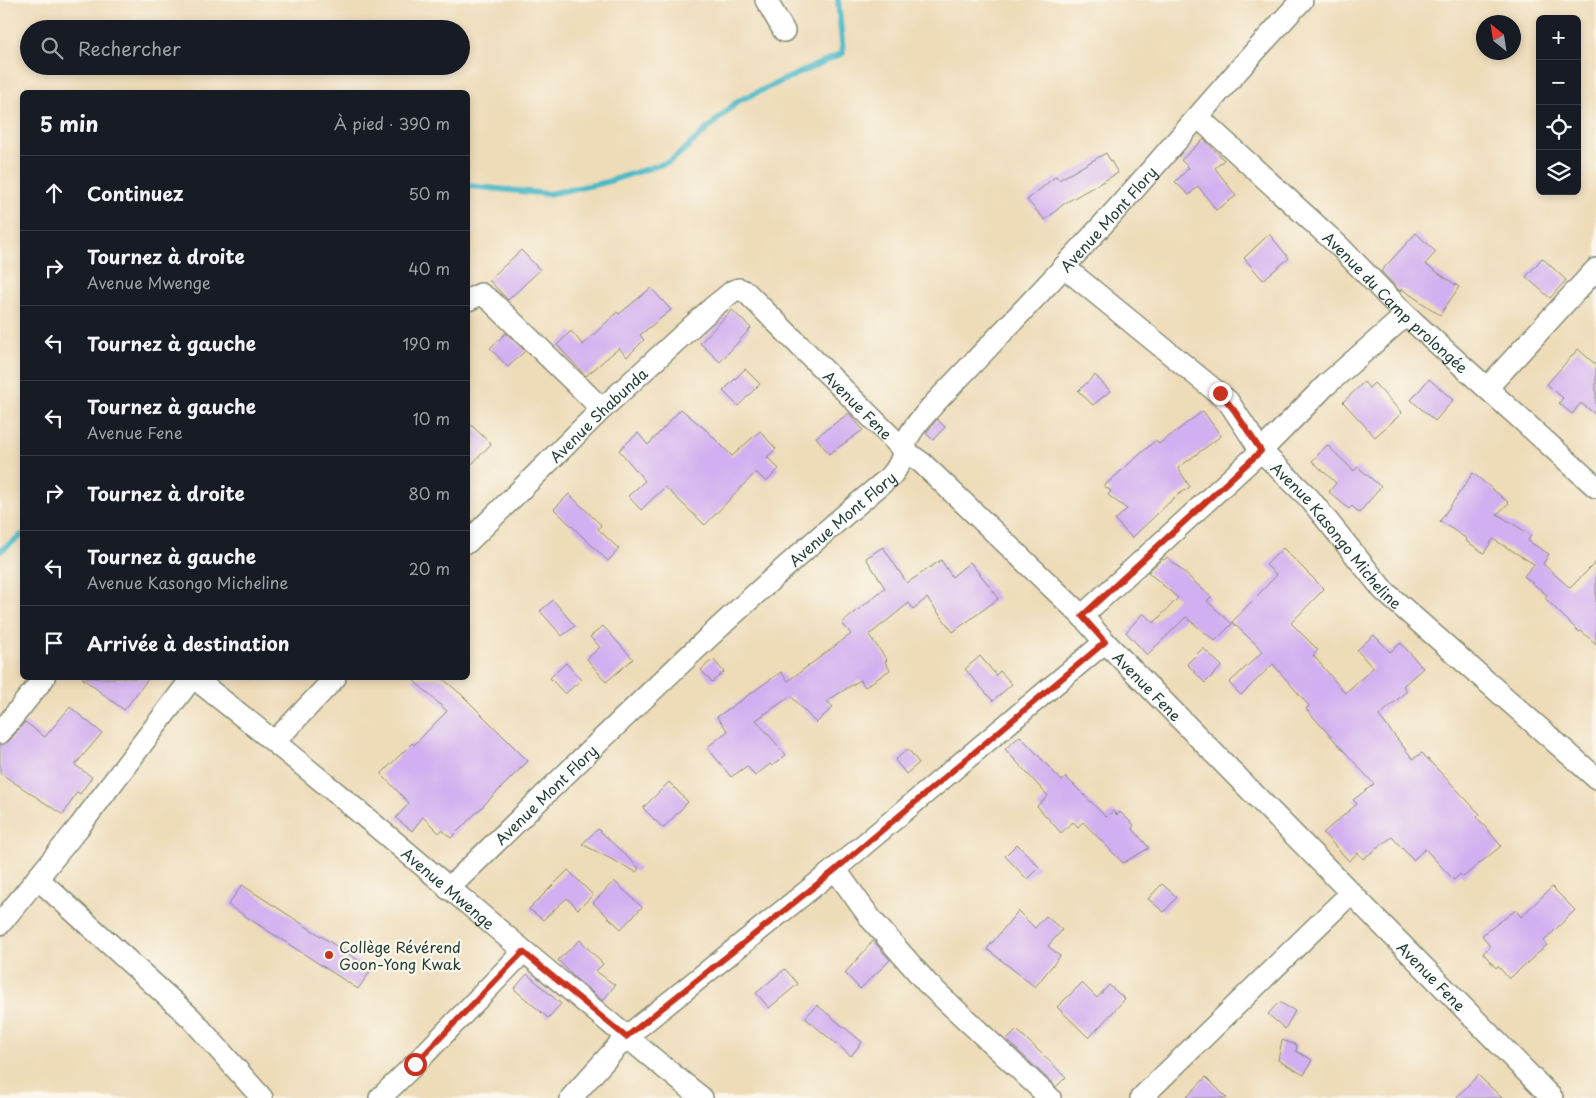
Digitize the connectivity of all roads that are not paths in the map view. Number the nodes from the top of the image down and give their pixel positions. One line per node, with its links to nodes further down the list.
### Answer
1 (766, 0): 3 (street)
2 (1302, 0): 4 (street, Avenue Mont Flory)
3 (784, 31)
4 (1198, 117): 5 (street, Avenue Mont Flory); 9 (street, Avenue du Camp prolongée)
5 (1064, 267): 12 (street, Avenue Kasongo Micheline); 13 (street, Avenue Mont Flory)
6 (1596, 269): 10 (street)
7 (733, 291): 11 (street, Avenue Shabunda); 13 (street, Avenue Fene)
8 (470, 299): 11 (street)
9 (1406, 315): 10 (street, Avenue du Camp prolongée); 12 (street)
10 (1486, 388): 14 (street, Avenue du Camp prolongée)
11 (602, 409): 15 (street, Avenue Shabunda)
12 (1261, 451): 16 (street); 24 (street, Avenue Kasongo Micheline)
13 (905, 452): 16 (street, Avenue Fene); 27 (street, Avenue Mont Flory)
14 (1596, 487)
15 (470, 540)
16 (1082, 616): 17 (street, Avenue Fene)
17 (1105, 642): 25 (street); 28 (street, Avenue Fene)
18 (42, 680): 22 (street)
19 (191, 680): 26 (street)
20 (196, 680): 23 (street, Avenue Mwenge)
21 (333, 680): 23 (street)
22 (0, 733)
23 (275, 741): 27 (street, Avenue Mwenge)
24 (1596, 778)
25 (835, 870): 31 (street); 36 (street)
26 (37, 878): 29 (street); 32 (street)
27 (448, 889): 30 (street, Avenue Mwenge)
28 (1351, 893): 37 (street); 38 (street, Avenue Fene)
29 (0, 924)
30 (523, 952): 31 (street, Avenue Mwenge); 33 (street)
31 (626, 1037): 34 (street); 35 (street, Avenue Mwenge)
32 (262, 1098)
33 (380, 1098)
34 (571, 1098)
35 (702, 1098)
36 (1050, 1098)
37 (1141, 1098)
38 (1552, 1098)

